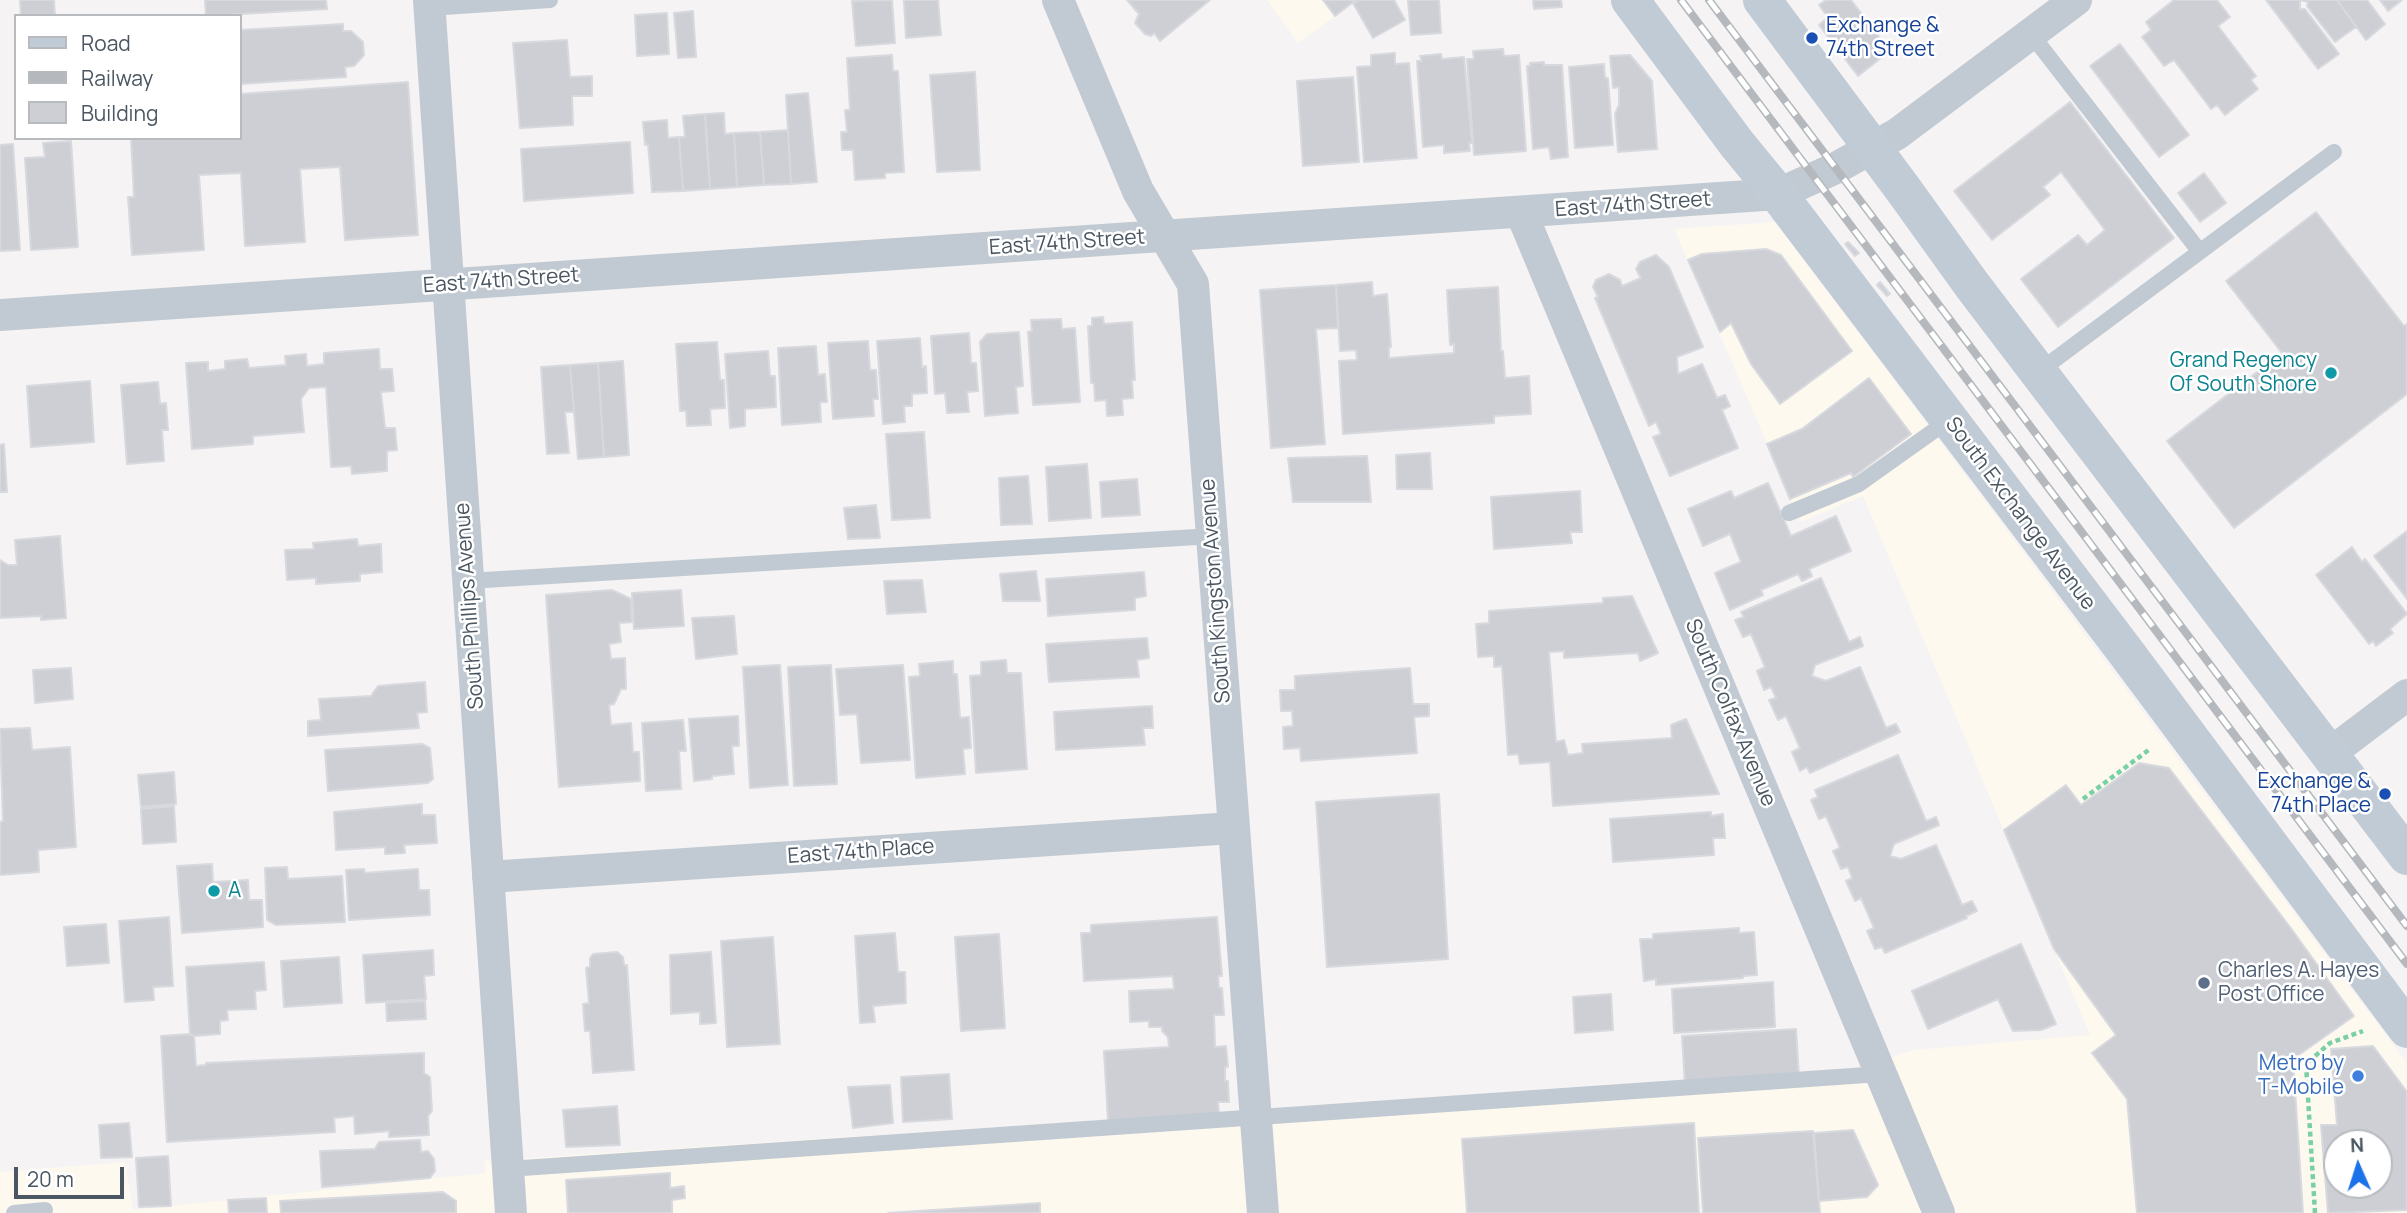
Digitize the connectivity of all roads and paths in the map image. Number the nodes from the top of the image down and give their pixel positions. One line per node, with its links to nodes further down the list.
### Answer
1 (550, 0): 6 (lane)
2 (1058, 0): 12 (street, South Kingston Avenue)
3 (1630, 0): 10 (main road, South Exchange Avenue)
4 (1762, 0): 8 (main road)
5 (2076, 0): 7 (street, East 74th Street)
6 (429, 4): 14 (street, South Phillips Avenue)
7 (2031, 34): 8 (street, East 74th Street); 13 (lane)
8 (1872, 149): 10 (street, East 74th Street); 16 (main road)
9 (2334, 152): 13 (lane)
10 (1778, 194): 11 (street, East 74th Street); 17 (main road, South Exchange Avenue)
11 (1521, 212): 12 (street, East 74th Street); 29 (street, South Colfax Avenue)
12 (1165, 236): 14 (street, East 74th Street); 19 (street, South Kingston Avenue)
13 (2200, 252): 16 (lane)
14 (448, 284): 15 (street, East 74th Street); 20 (street, South Phillips Avenue)
15 (0, 314)
16 (2038, 372): 23 (main road)
17 (1949, 420): 18 (lane); 28 (main road, South Exchange Avenue)
18 (1789, 513)
19 (1213, 536): 20 (lane); 25 (street, South Kingston Avenue)
20 (468, 581): 27 (street, South Phillips Avenue)
21 (2407, 695): 23 (street)
22 (2153, 748): 24 (path)
23 (2329, 754): 26 (main road)
24 (2083, 799)
25 (1233, 828): 27 (street, East 74th Place); 30 (street, South Kingston Avenue)
26 (2407, 856)
27 (488, 877): 31 (street, South Phillips Avenue)
28 (2390, 1027): 37 (path)
29 (1881, 1073): 30 (lane); 36 (street, South Colfax Avenue)
30 (1256, 1117): 31 (lane); 35 (street, South Kingston Avenue)
31 (508, 1170): 34 (street, South Phillips Avenue)
32 (45, 1210): 33 (lane)
33 (14, 1213)
34 (511, 1213)
35 (1263, 1213)
36 (1939, 1213)
37 (2315, 1213)

